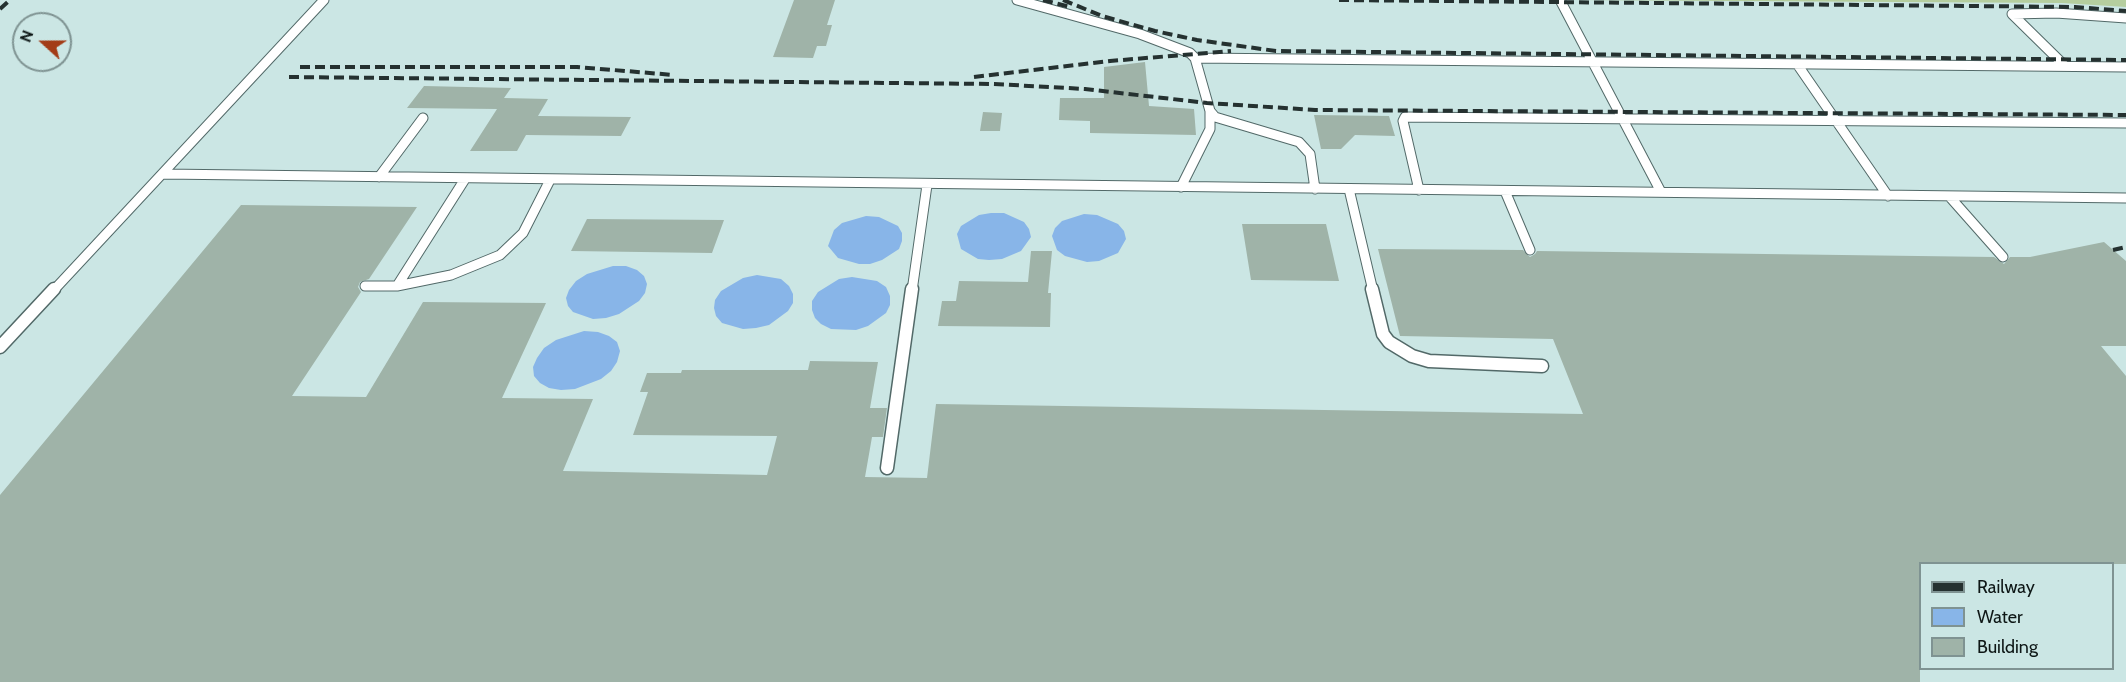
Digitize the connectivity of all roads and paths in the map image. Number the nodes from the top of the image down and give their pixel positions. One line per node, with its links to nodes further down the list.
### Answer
1 (324, 0): 15 (lane)
2 (1017, 0): 5 (lane)
3 (1560, 0): 6 (lane)
4 (2126, 18): 8 (lane)
5 (1195, 58): 6 (lane); 10 (lane)
6 (1593, 62): 7 (lane); 12 (lane)
7 (1797, 64): 8 (lane); 13 (lane)
8 (2065, 66): 9 (lane)
9 (2126, 67)
10 (1210, 111): 20 (lane); 21 (lane)
11 (423, 118): 16 (lane)
12 (1622, 118): 13 (lane); 23 (lane); 25 (lane)
13 (1836, 120): 14 (lane); 26 (lane)
14 (2126, 123)
15 (163, 174): 16 (lane); 33 (lane)
16 (379, 177): 17 (lane)
17 (465, 179): 18 (lane); 32 (lane)
18 (550, 180): 19 (lane); 32 (lane)
19 (927, 185): 20 (lane); 35 (lane)
20 (1181, 187): 21 (lane)
21 (1315, 189): 22 (lane)
22 (1349, 189): 23 (lane); 34 (lane)
23 (1419, 190): 24 (lane)
24 (1505, 191): 25 (lane); 29 (lane)
25 (1661, 192): 26 (lane)
26 (1888, 196): 27 (lane)
27 (1949, 196): 28 (lane); 30 (lane)
28 (2126, 198)
29 (1530, 250)
30 (2003, 257)
31 (365, 286): 32 (lane)
32 (397, 286)
33 (0, 347)
34 (1542, 366)
35 (887, 468)

